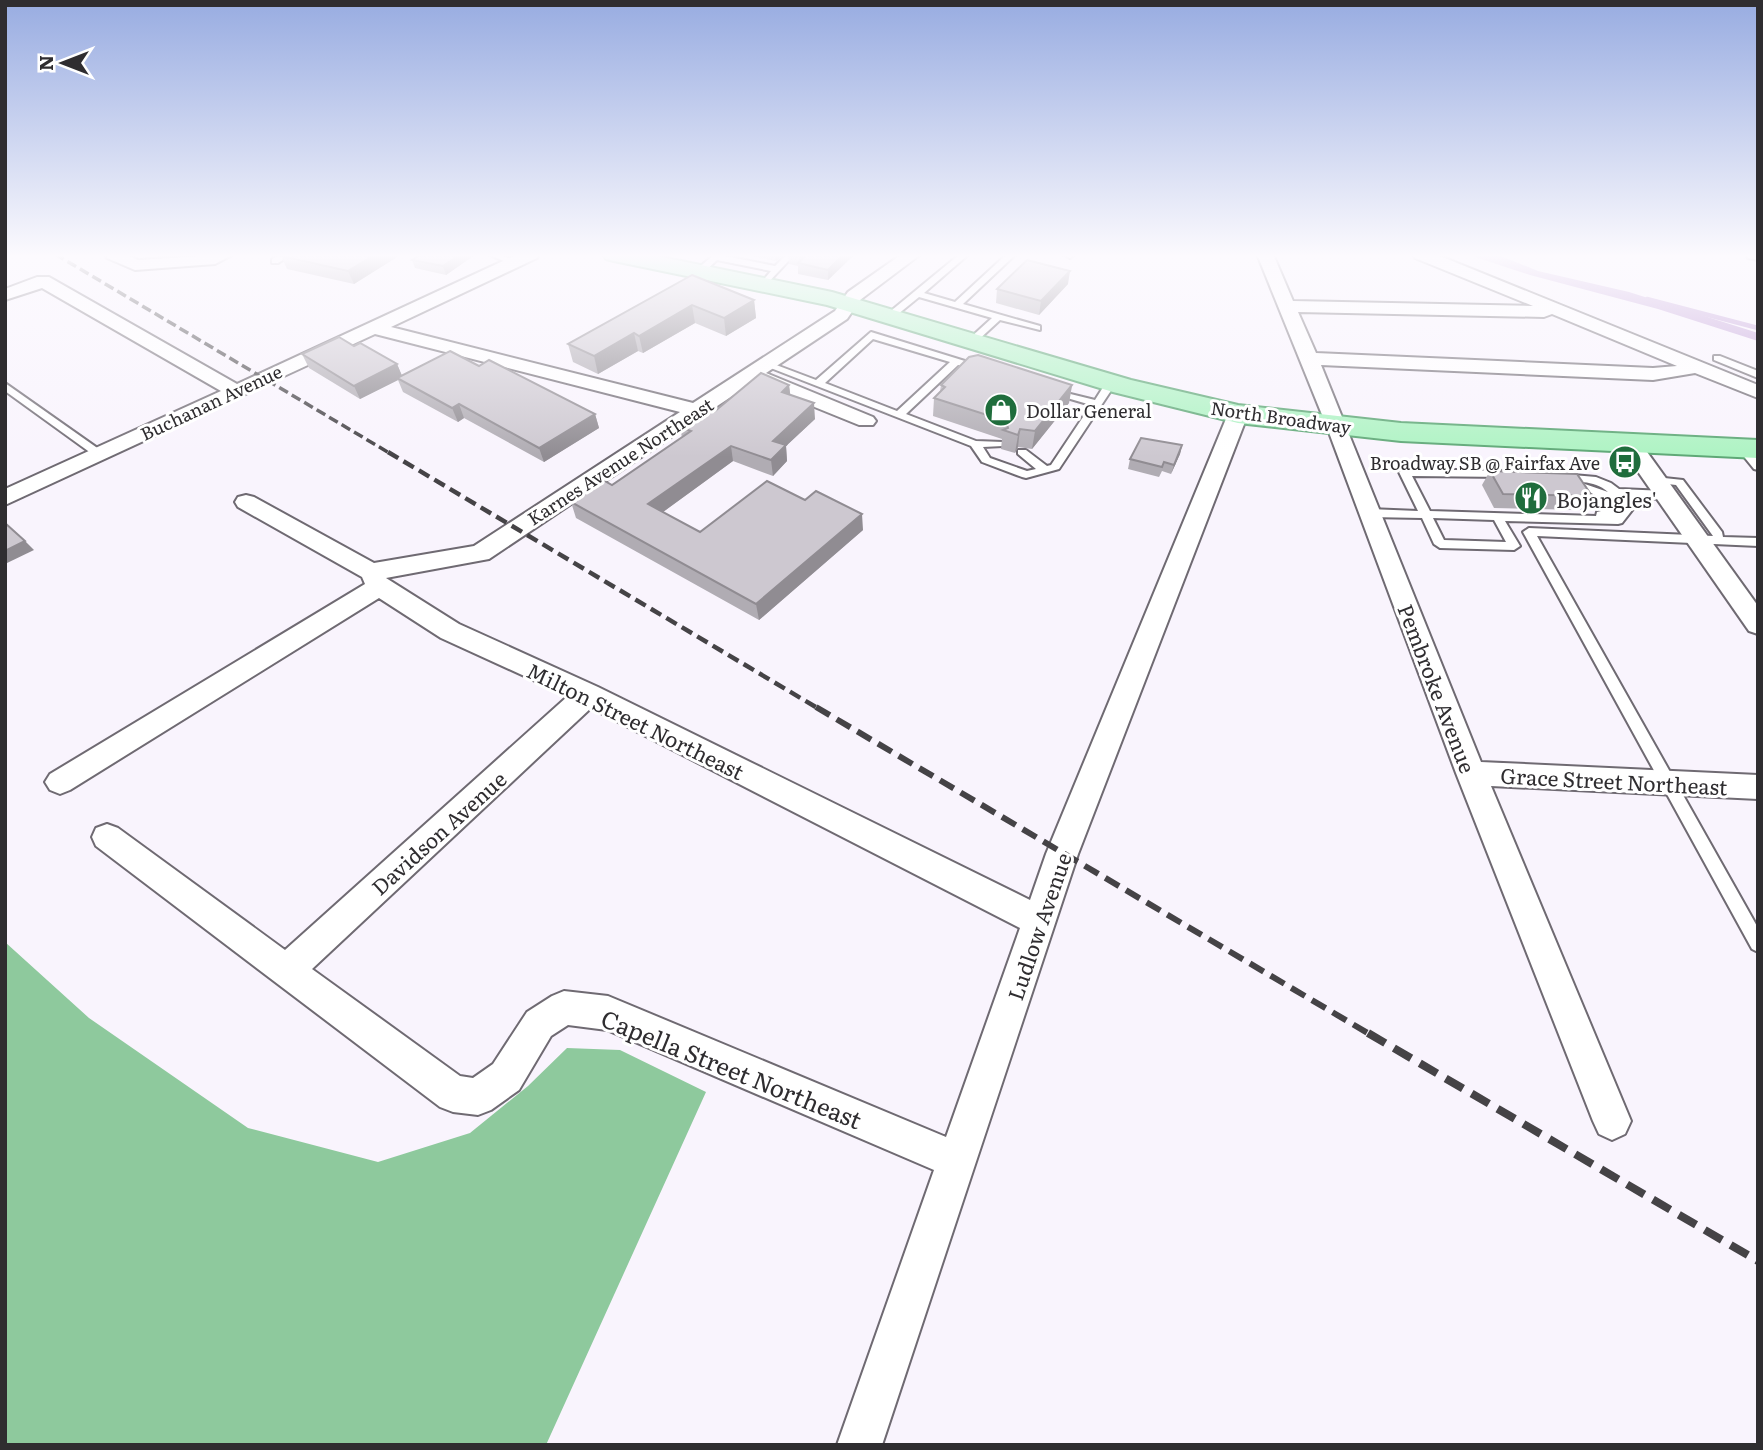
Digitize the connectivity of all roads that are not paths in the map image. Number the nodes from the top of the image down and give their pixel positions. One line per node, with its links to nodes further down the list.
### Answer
1 (114, 322): 21 (street)
2 (391, 322): 10 (street, Buchanan Avenue)
3 (831, 322): 15 (street, Karnes Avenue Northeast)
4 (899, 322): 11 (main road, North Broadway)
5 (993, 322): 11 (lane)
6 (1015, 322): 9 (lane)
7 (1295, 322): 13 (street, Pembroke Avenue)
8 (1585, 322): 14 (street)
9 (1037, 328)
10 (376, 329): 21 (street, Buchanan Avenue); 23 (street)
11 (964, 351): 16 (lane); 18 (lane); 22 (main road, North Broadway); 25 (lane)
12 (1717, 358): 17 (lane)
13 (1310, 359): 14 (street); 27 (street, Pembroke Avenue)
14 (1696, 367): 17 (street)
15 (761, 370): 18 (lane); 23 (street, Karnes Avenue Northeast); 26 (street)
16 (995, 373)
17 (1753, 381)
18 (818, 384): 25 (lane)
19 (5, 386): 32 (lane)
20 (1046, 389): 22 (lane)
21 (234, 390): 32 (street, Buchanan Avenue)
22 (1104, 393): 24 (main road, North Broadway); 34 (lane)
23 (699, 411): 47 (street, Karnes Avenue Northeast)
24 (1238, 414): 27 (main road, North Broadway); 55 (street, Ludlow Avenue)
25 (899, 415): 29 (lane)
26 (866, 421)
27 (1337, 427): 28 (main road, North Broadway); 40 (street, Pembroke Avenue)
28 (1629, 443): 33 (main road, North Broadway); 36 (street)
29 (975, 444): 30 (lane); 34 (lane)
30 (999, 444)
31 (1022, 452): 34 (lane)
32 (99, 454): 38 (street, Buchanan Avenue)
33 (1752, 455)
34 (1045, 470)
35 (1522, 479): 41 (lane)
36 (1661, 488): 37 (lane); 44 (street)
37 (1619, 493): 43 (lane); 43 (lane)
38 (5, 498)
39 (246, 502): 47 (street, Milton Street Northeast)
40 (1369, 513): 41 (lane); 50 (street, Pembroke Avenue)
41 (1425, 515): 42 (lane); 42 (lane)
42 (1497, 516): 43 (lane)
43 (1516, 517)
44 (1703, 536): 45 (lane); 46 (lane); 48 (street); 52 (lane)
45 (1758, 536)
46 (1758, 542)
47 (375, 579): 49 (street, Milton Street Northeast); 51 (street, Karnes Avenue Northeast)
48 (1758, 625)
49 (588, 694): 55 (street, Milton Street Northeast); 57 (street, Davidson Avenue)
50 (1471, 773): 52 (street, Grace Street Northeast); 58 (street, Pembroke Avenue)
51 (60, 782)
52 (1667, 782): 53 (street, Grace Street Northeast); 56 (lane)
53 (1758, 787)
54 (107, 837): 57 (street, Capella Street Northeast)
55 (1039, 920): 59 (street, Ludlow Avenue)
56 (1758, 944)
57 (288, 969): 59 (street, Capella Street Northeast)
58 (1612, 1121)
59 (957, 1161): 60 (street, Ludlow Avenue)
60 (859, 1445)

